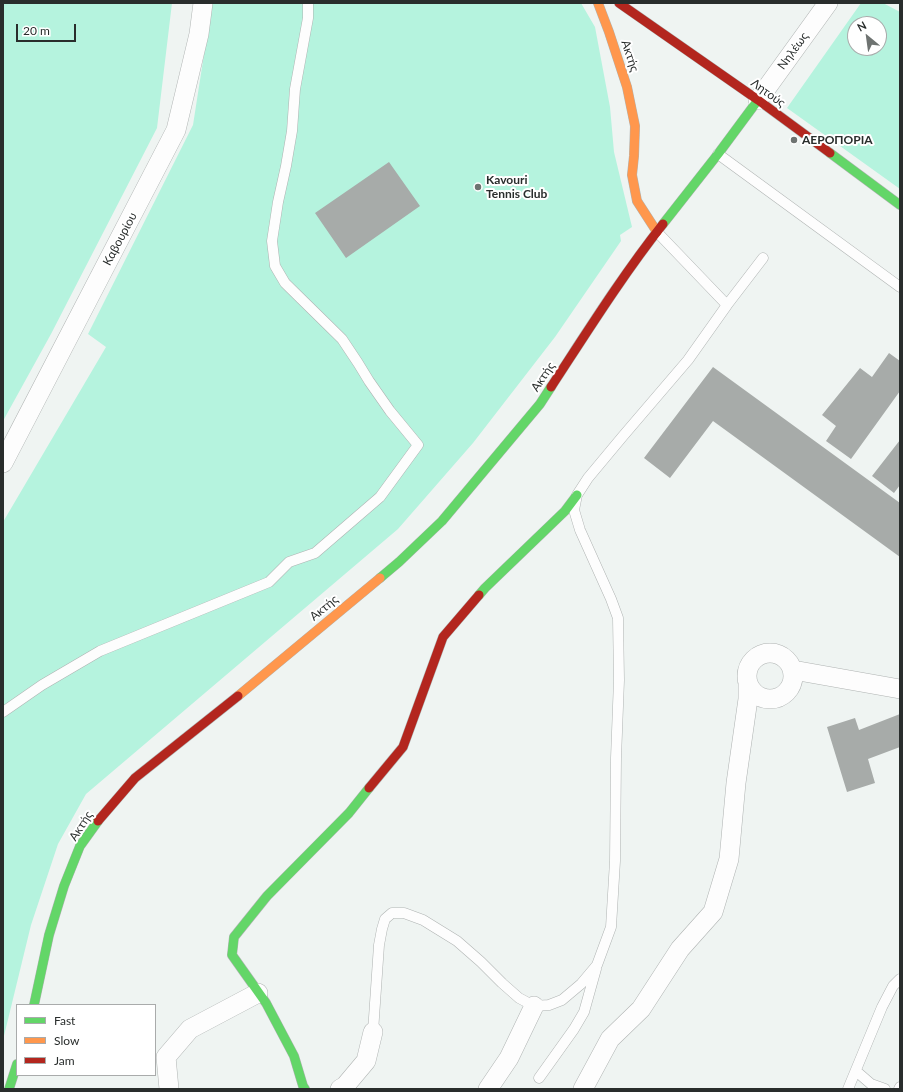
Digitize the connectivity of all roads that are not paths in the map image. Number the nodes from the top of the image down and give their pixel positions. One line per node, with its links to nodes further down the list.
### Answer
1 (203, 3): 13 (street, Καβουρίου)
2 (308, 3): 18 (lane)
3 (598, 3): 9 (street, Ακτής)
4 (619, 3): 6 (street, Λητούς)
5 (828, 3): 6 (street, Νηλέως)
6 (758, 100): 7 (street, Ακτής); 8 (street, Λητούς)
7 (718, 154): 9 (street, Ακτής); 11 (lane)
8 (900, 205)
9 (657, 232): 12 (lane); 22 (street, Ακτής)
10 (764, 258): 12 (lane)
11 (900, 287)
12 (727, 306): 14 (lane)
13 (3, 463)
14 (577, 495): 19 (lane); 21 (street)
15 (793, 670): 16 (street); 16 (street); 17 (street)
16 (748, 683): 33 (street)
17 (900, 689)
18 (3, 712)
19 (597, 965): 23 (lane); 27 (lane)
20 (900, 979): 26 (lane)
21 (258, 992): 29 (street); 30 (street)
22 (34, 1004)
23 (534, 1006): 24 (lane); 32 (street)
24 (373, 1032): 31 (street)
25 (16, 1068): 28 (street)
26 (856, 1071): 34 (lane); 35 (lane)
27 (539, 1078)
28 (10, 1089)
29 (169, 1089)
30 (305, 1089)
31 (340, 1089)
32 (488, 1089)
33 (583, 1089)
34 (848, 1089)
35 (885, 1089)

